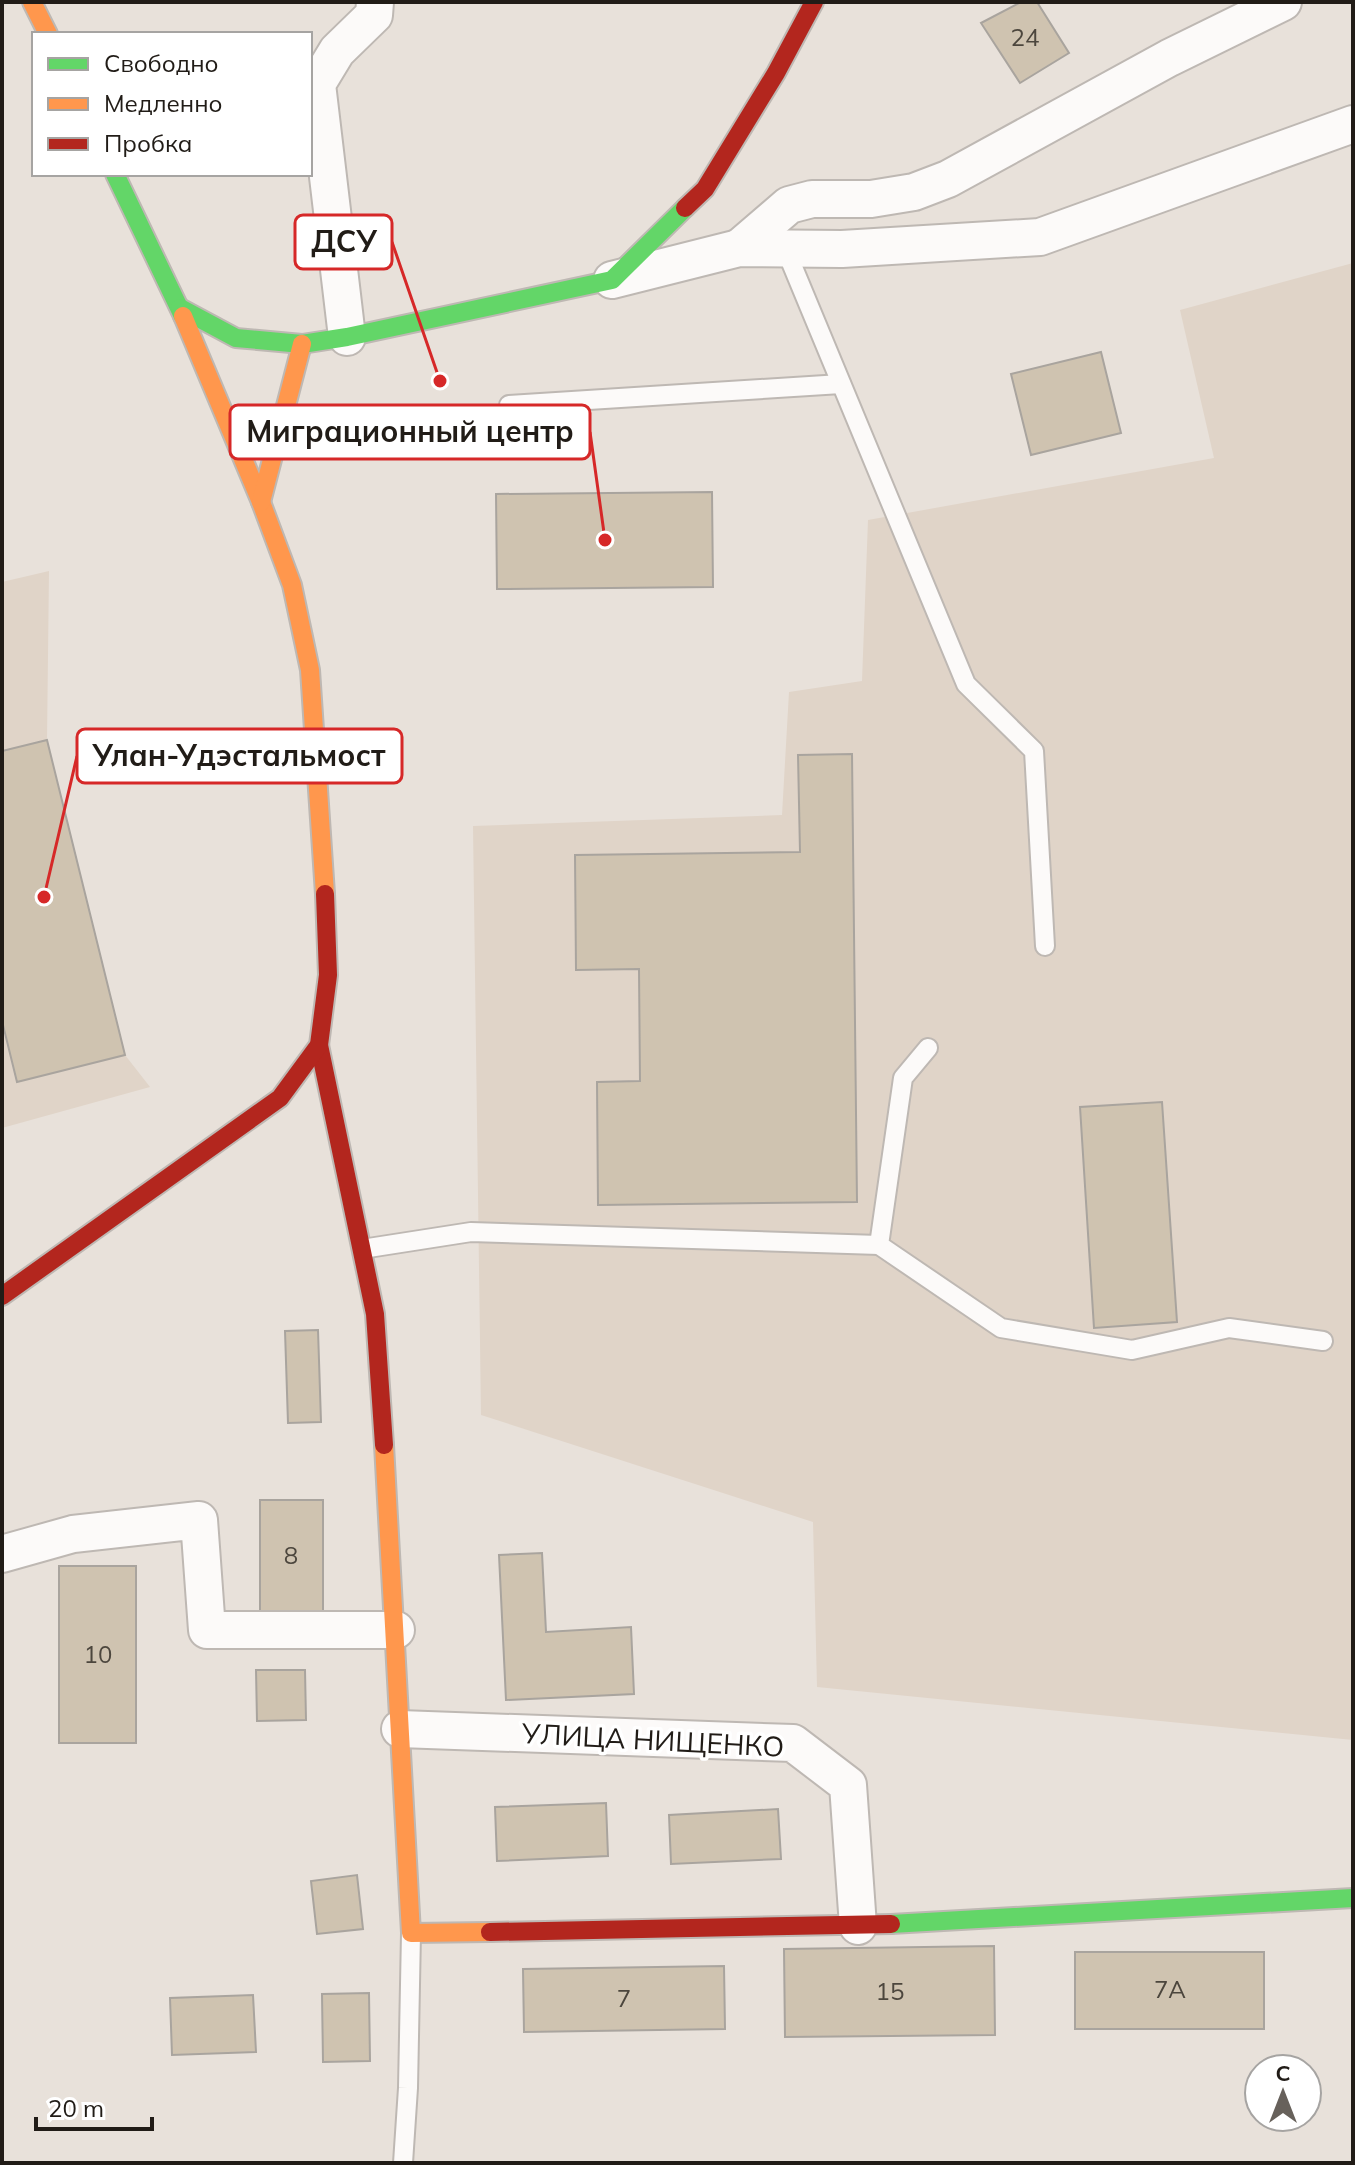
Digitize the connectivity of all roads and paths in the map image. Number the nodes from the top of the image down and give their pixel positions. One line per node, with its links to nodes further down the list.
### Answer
1 (32, 2): 5 (street)
2 (375, 2): 12 (street)
3 (814, 2): 10 (street)
4 (1283, 2): 8 (street)
5 (47, 32)
6 (1353, 124): 9 (street)
7 (116, 176): 11 (street)
8 (739, 248): 9 (street); 10 (street)
9 (785, 248): 14 (lane)
10 (612, 280): 12 (street)
11 (180, 308): 13 (street); 16 (street)
12 (347, 337): 13 (street)
13 (302, 344): 16 (street)
14 (841, 384): 15 (lane); 17 (lane)
15 (509, 405)
16 (261, 502): 18 (street)
17 (1045, 946)
18 (319, 1045): 21 (street); 22 (street)
19 (928, 1048): 20 (lane)
20 (879, 1245): 21 (lane); 23 (lane)
21 (362, 1249): 25 (street)
22 (2, 1296)
23 (1323, 1341)
24 (2, 1554): 25 (street)
25 (396, 1630): 26 (street)
26 (400, 1729): 28 (street, УЛИЦА НИЩЕНКО); 29 (street)
27 (1353, 1898): 28 (street)
28 (858, 1926): 29 (street)
29 (411, 1933): 30 (lane)
30 (403, 2163)

